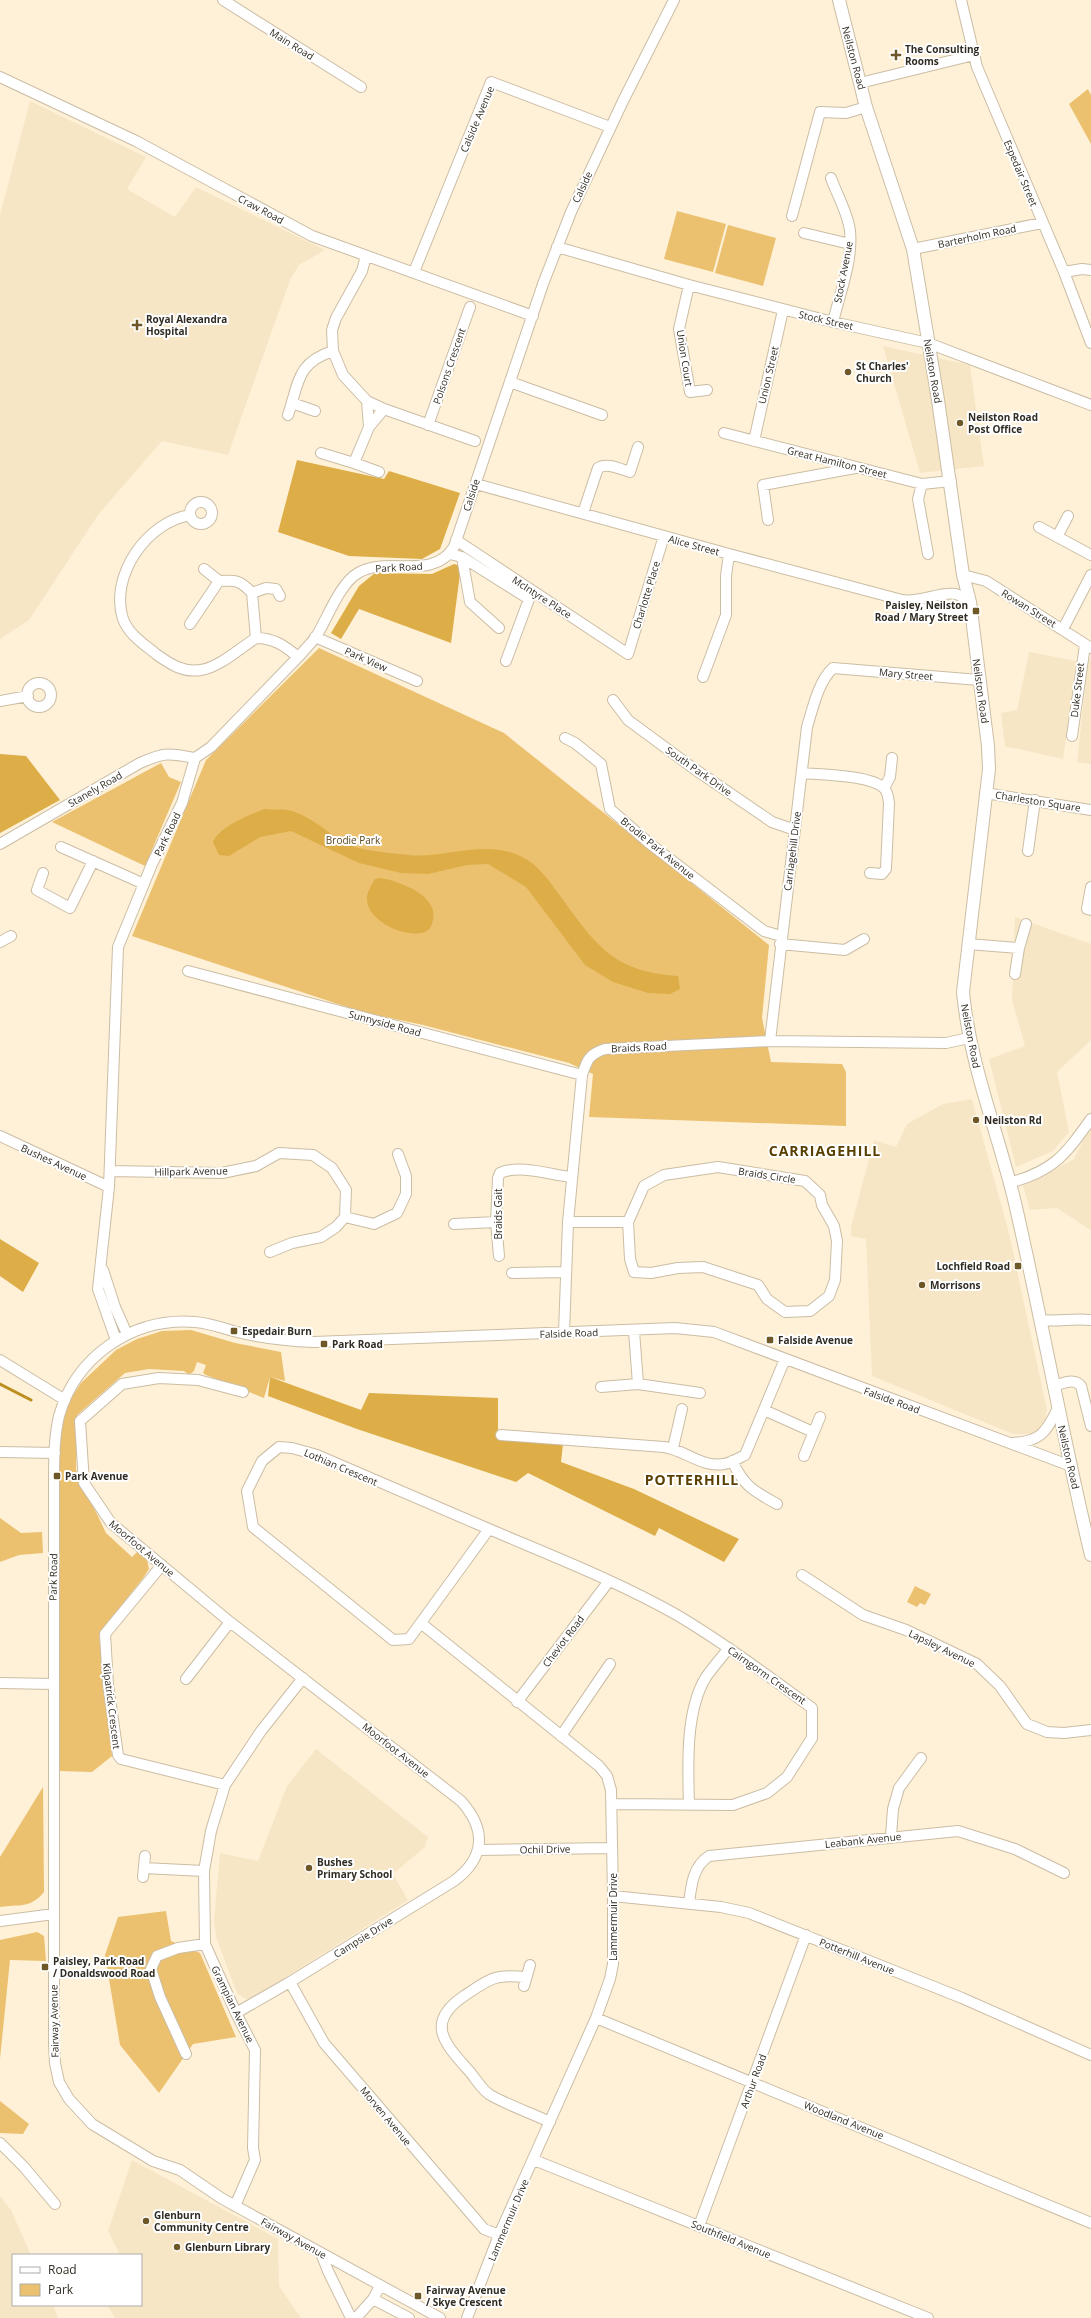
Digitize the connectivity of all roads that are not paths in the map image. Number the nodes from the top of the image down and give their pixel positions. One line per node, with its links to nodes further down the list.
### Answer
1 (223, 0): 8 (street, Main Road)
2 (674, 0): 10 (street, Calside)
3 (839, 0): 7 (main road, Neilston Road)
4 (961, 0): 5 (street, Espedair Street)
5 (974, 55): 7 (street); 13 (street, Espedair Street)
6 (0, 77): 18 (street, Craw Road)
7 (860, 83): 9 (main road, Neilston Road)
8 (361, 87)
9 (866, 107): 12 (street); 17 (main road, Neilston Road)
10 (610, 128): 16 (street, Calside); 20 (street, Calside Avenue)
11 (831, 178): 15 (street, Stock Avenue)
12 (792, 216)
13 (1042, 223): 17 (street, Barterholm Road); 21 (street, Espedair Street)
14 (804, 233): 15 (street)
15 (850, 244): 26 (street, Stock Avenue)
16 (557, 247): 22 (street, Stock Street); 25 (street, Calside)
17 (913, 249): 27 (main road, Neilston Road)
18 (366, 256): 20 (street, Craw Road); 29 (street)
19 (1091, 270): 21 (street)
20 (414, 272): 25 (street, Craw Road)
21 (1064, 272): 28 (street, Espedair Street)
22 (689, 285): 24 (street, Stock Street); 31 (street, Union Court)
23 (470, 307): 39 (street, Polsons Crescent)
24 (783, 310): 26 (street, Stock Street); 43 (street, Union Street)
25 (533, 316): 30 (street, Calside)
26 (832, 322): 27 (street, Stock Street)
27 (928, 343): 34 (street, Stock Street); 49 (main road, Neilston Road)
28 (1091, 343)
29 (333, 351): 32 (street); 33 (street)
30 (510, 382): 38 (street); 50 (street, Calside)
31 (707, 390)
32 (367, 401): 35 (street); 40 (street)
33 (292, 403): 36 (street); 37 (street)
34 (1091, 405)
35 (384, 409): 39 (street); 40 (street)
36 (315, 411)
37 (288, 415)
38 (602, 415)
39 (428, 424): 42 (street)
40 (369, 427): 46 (street)
41 (724, 433): 43 (street, Great Hamilton Street)
42 (475, 441)
43 (754, 441): 47 (street, Great Hamilton Street)
44 (638, 447): 52 (street)
45 (321, 453): 46 (street)
46 (354, 463): 48 (street)
47 (858, 467): 51 (street, Great Hamilton Street); 55 (street)
48 (379, 472)
49 (951, 481): 51 (street, Great Hamilton Street); 66 (main road, Neilston Road)
50 (476, 484): 52 (street, Alice Street); 59 (street, Calside)
51 (922, 484): 62 (street)
52 (583, 513): 57 (street, Alice Street)
53 (190, 515): 77 (street)
54 (1068, 516): 58 (street)
55 (768, 520)
56 (1039, 527): 58 (street)
57 (664, 536): 61 (street, Alice Street); 79 (street, Charlotte Place)
58 (1057, 537): 63 (street)
59 (456, 540): 60 (street); 79 (street, McIntyre Place)
60 (450, 554): 64 (street); 76 (street, Park Road)
61 (729, 554): 71 (street, Alice Street); 83 (street)
62 (928, 554)
63 (1091, 555)
64 (462, 556): 74 (street); 81 (street)
65 (204, 569): 68 (street)
66 (963, 575): 72 (main road, Neilston Road); 75 (street, Rowan Street)
67 (1091, 575): 75 (street)
68 (219, 581): 69 (street); 73 (street)
69 (252, 593): 70 (street); 77 (street)
70 (280, 596)
71 (914, 602): 72 (street, Alice Street); 72 (street, Alice Street)
72 (970, 602): 84 (main road, Neilston Road)
73 (190, 624)
74 (499, 628)
75 (1063, 629): 78 (street, Rowan Street)
76 (316, 637): 80 (street, Park Road); 85 (street, Park View)
77 (256, 638): 80 (street)
78 (1088, 646): 89 (street, Duke Street)
79 (628, 654)
80 (298, 657): 91 (street, Park Road)
81 (506, 661)
82 (833, 668): 84 (street, Mary Street); 93 (street, Carriagehill Drive)
83 (703, 677)
84 (979, 680): 95 (main road, Neilston Road)
85 (416, 681)
86 (28, 696): 88 (street)
87 (613, 700): 98 (street, South Park Drive)
88 (0, 701)
89 (1072, 736)
90 (565, 738): 111 (street, Brodie Park Avenue)
91 (195, 758): 99 (street, Stanely Road); 105 (street, Park Road)
92 (892, 758): 94 (street)
93 (802, 773): 94 (street); 98 (street, Carriagehill Drive)
94 (884, 788): 104 (street)
95 (985, 793): 96 (street, Charleston Square); 113 (main road, Neilston Road)
96 (1035, 800): 97 (street, Charleston Square); 101 (street)
97 (1091, 810)
98 (795, 830): 111 (street, Carriagehill Drive)
99 (0, 844)
100 (61, 847): 102 (street)
101 (1028, 851)
102 (93, 861): 103 (street); 105 (street)
103 (43, 873)
104 (870, 873)
105 (144, 884): 123 (street, Park Road)
106 (1091, 887): 107 (street)
107 (1091, 910)
108 (1026, 924): 114 (street)
109 (11, 936): 112 (street)
110 (864, 939): 111 (street, Brodie Park Avenue)
111 (780, 940): 118 (street, Carriagehill Drive)
112 (0, 942)
113 (968, 944): 114 (street); 117 (main road, Neilston Road)
114 (1019, 948): 116 (street)
115 (188, 970): 119 (street, Sunnyside Road)
116 (1015, 974)
117 (969, 1038): 118 (street, Braids Road); 125 (main road, Neilston Road)
118 (770, 1041): 119 (street, Braids Road)
119 (582, 1075): 124 (street, Braids Road)
120 (1091, 1119): 125 (street)
121 (0, 1136): 126 (street, Bushes Avenue)
122 (398, 1154): 127 (street)
123 (110, 1171): 126 (street, Park Road); 127 (street, Hillpark Avenue)
124 (571, 1177): 128 (street, Braids Gait); 129 (street, Braids Road)
125 (1009, 1183): 137 (main road, Neilston Road)
126 (109, 1187): 134 (street, Park Road)
127 (345, 1217): 132 (street)
128 (496, 1222): 131 (street); 133 (street, Braids Gait)
129 (568, 1222): 130 (street); 135 (street, Braids Road)
130 (628, 1222): 130 (street, Braids Circle)
131 (454, 1224)
132 (270, 1252)
133 (499, 1256)
134 (101, 1264): 141 (street, Park Road); 142 (street, Park Road)
135 (566, 1272): 136 (street); 140 (street, Braids Road)
136 (512, 1273)
137 (1040, 1320): 138 (street); 146 (main road, Neilston Road)
138 (1091, 1320)
139 (634, 1330): 140 (street, Falside Road); 143 (street, Falside Road); 145 (street)
140 (564, 1333): 141 (street, Falside Road)
141 (127, 1334): 142 (street, Falside Road)
142 (116, 1340): 150 (street, Park Road)
143 (785, 1359): 153 (street); 158 (street, Falside Road)
144 (0, 1360): 150 (street)
145 (638, 1384): 147 (street); 149 (street)
146 (1053, 1386): 151 (main road, Neilston Road); 155 (street)
147 (601, 1387)
148 (243, 1392): 169 (street, Moorfoot Avenue)
149 (700, 1393)
150 (65, 1400): 161 (street, Park Road)
151 (1058, 1408): 158 (street, Falside Road); 164 (main road, Neilston Road)
152 (682, 1410): 159 (street)
153 (764, 1410): 156 (street); 163 (street)
154 (820, 1416): 156 (street)
155 (1091, 1426)
156 (813, 1432): 162 (street)
157 (501, 1435): 159 (street)
158 (1007, 1443): 164 (street, Falside Road)
159 (673, 1448): 163 (street)
160 (0, 1452): 161 (street)
161 (55, 1453): 179 (street, Park Road)
162 (804, 1456)
163 (732, 1461): 165 (street)
164 (1070, 1466): 166 (main road, Neilston Road)
165 (777, 1504)
166 (1088, 1528): 168 (main road, Neilston Road)
167 (489, 1529): 171 (street, Cairngorm Crescent); 173 (street, Lothian Crescent); 173 (street, Lothian Crescent)
168 (1091, 1555)
169 (162, 1565): 172 (street, Moorfoot Avenue); 184 (street, Kilpatrick Crescent)
170 (802, 1575): 181 (street, Lapsley Avenue)
171 (609, 1580): 174 (street, Cairngorm Crescent); 180 (street, Cheviot Road)
172 (230, 1622): 176 (street, Moorfoot Avenue); 177 (street)
173 (422, 1624): 180 (street, Lammermuir Drive)
174 (729, 1648): 186 (street); 186 (street, Cairngorm Crescent)
175 (610, 1664): 182 (street)
176 (303, 1678): 184 (street, Grampian Avenue); 189 (street, Moorfoot Avenue)
177 (186, 1679)
178 (0, 1683): 179 (street)
179 (53, 1684): 195 (street, Park Road)
180 (517, 1702): 182 (street, Lammermuir Drive)
181 (1091, 1730)
182 (561, 1736): 185 (street, Lammermuir Drive)
183 (921, 1758): 187 (street)
184 (225, 1785): 191 (street, Grampian Avenue)
185 (612, 1804): 186 (street, Cairngorm Crescent); 188 (street, Lammermuir Drive)
186 (689, 1805)
187 (892, 1836): 192 (street, Leabank Avenue); 194 (street, Leabank Avenue)
188 (612, 1848): 189 (street, Ochil Drive); 193 (street, Lammermuir Drive)
189 (478, 1850): 200 (street, Campsie Drive)
190 (145, 1856): 191 (street)
191 (204, 1871): 198 (street, Grampian Avenue)
192 (1064, 1873)
193 (613, 1896): 194 (street, Potterhill Avenue); 202 (street, Lammermuir Drive)
194 (689, 1904): 197 (street, Potterhill Avenue)
195 (54, 1914): 196 (street); 210 (street, Fairway Avenue)
196 (0, 1921)
197 (806, 1935): 204 (street, Potterhill Avenue); 205 (street, Arthur Road)
198 (204, 1944): 201 (street, Grampian Avenue); 203 (street)
199 (530, 1965): 206 (street)
200 (290, 1982): 201 (street, Campsie Drive); 213 (street, Morven Avenue)
201 (236, 2013): 210 (street, Grampian Avenue)
202 (596, 2018): 205 (street, Woodland Avenue); 206 (street, Lammermuir Drive)
203 (186, 2054)
204 (1091, 2055)
205 (752, 2084): 211 (street, Woodland Avenue); 212 (street, Arthur Road)
206 (550, 2122): 208 (street, Lammermuir Drive)
207 (0, 2143): 209 (street)
208 (534, 2160): 212 (street, Southfield Avenue); 213 (street, Lammermuir Drive)
209 (55, 2204)
210 (235, 2206): 214 (street, Fairway Avenue)
211 (1091, 2223)
212 (699, 2226): 222 (street, Southfield Avenue)
213 (499, 2235): 217 (street, Lammermuir Drive)
214 (321, 2253): 215 (street, Fairway Avenue); 218 (street)
215 (380, 2286): 216 (street); 221 (street, Fairway Avenue)
216 (372, 2299): 219 (street); 220 (street)
217 (470, 2317)
218 (352, 2318)
219 (356, 2318)
220 (409, 2318)
221 (440, 2318)
222 (928, 2318)

